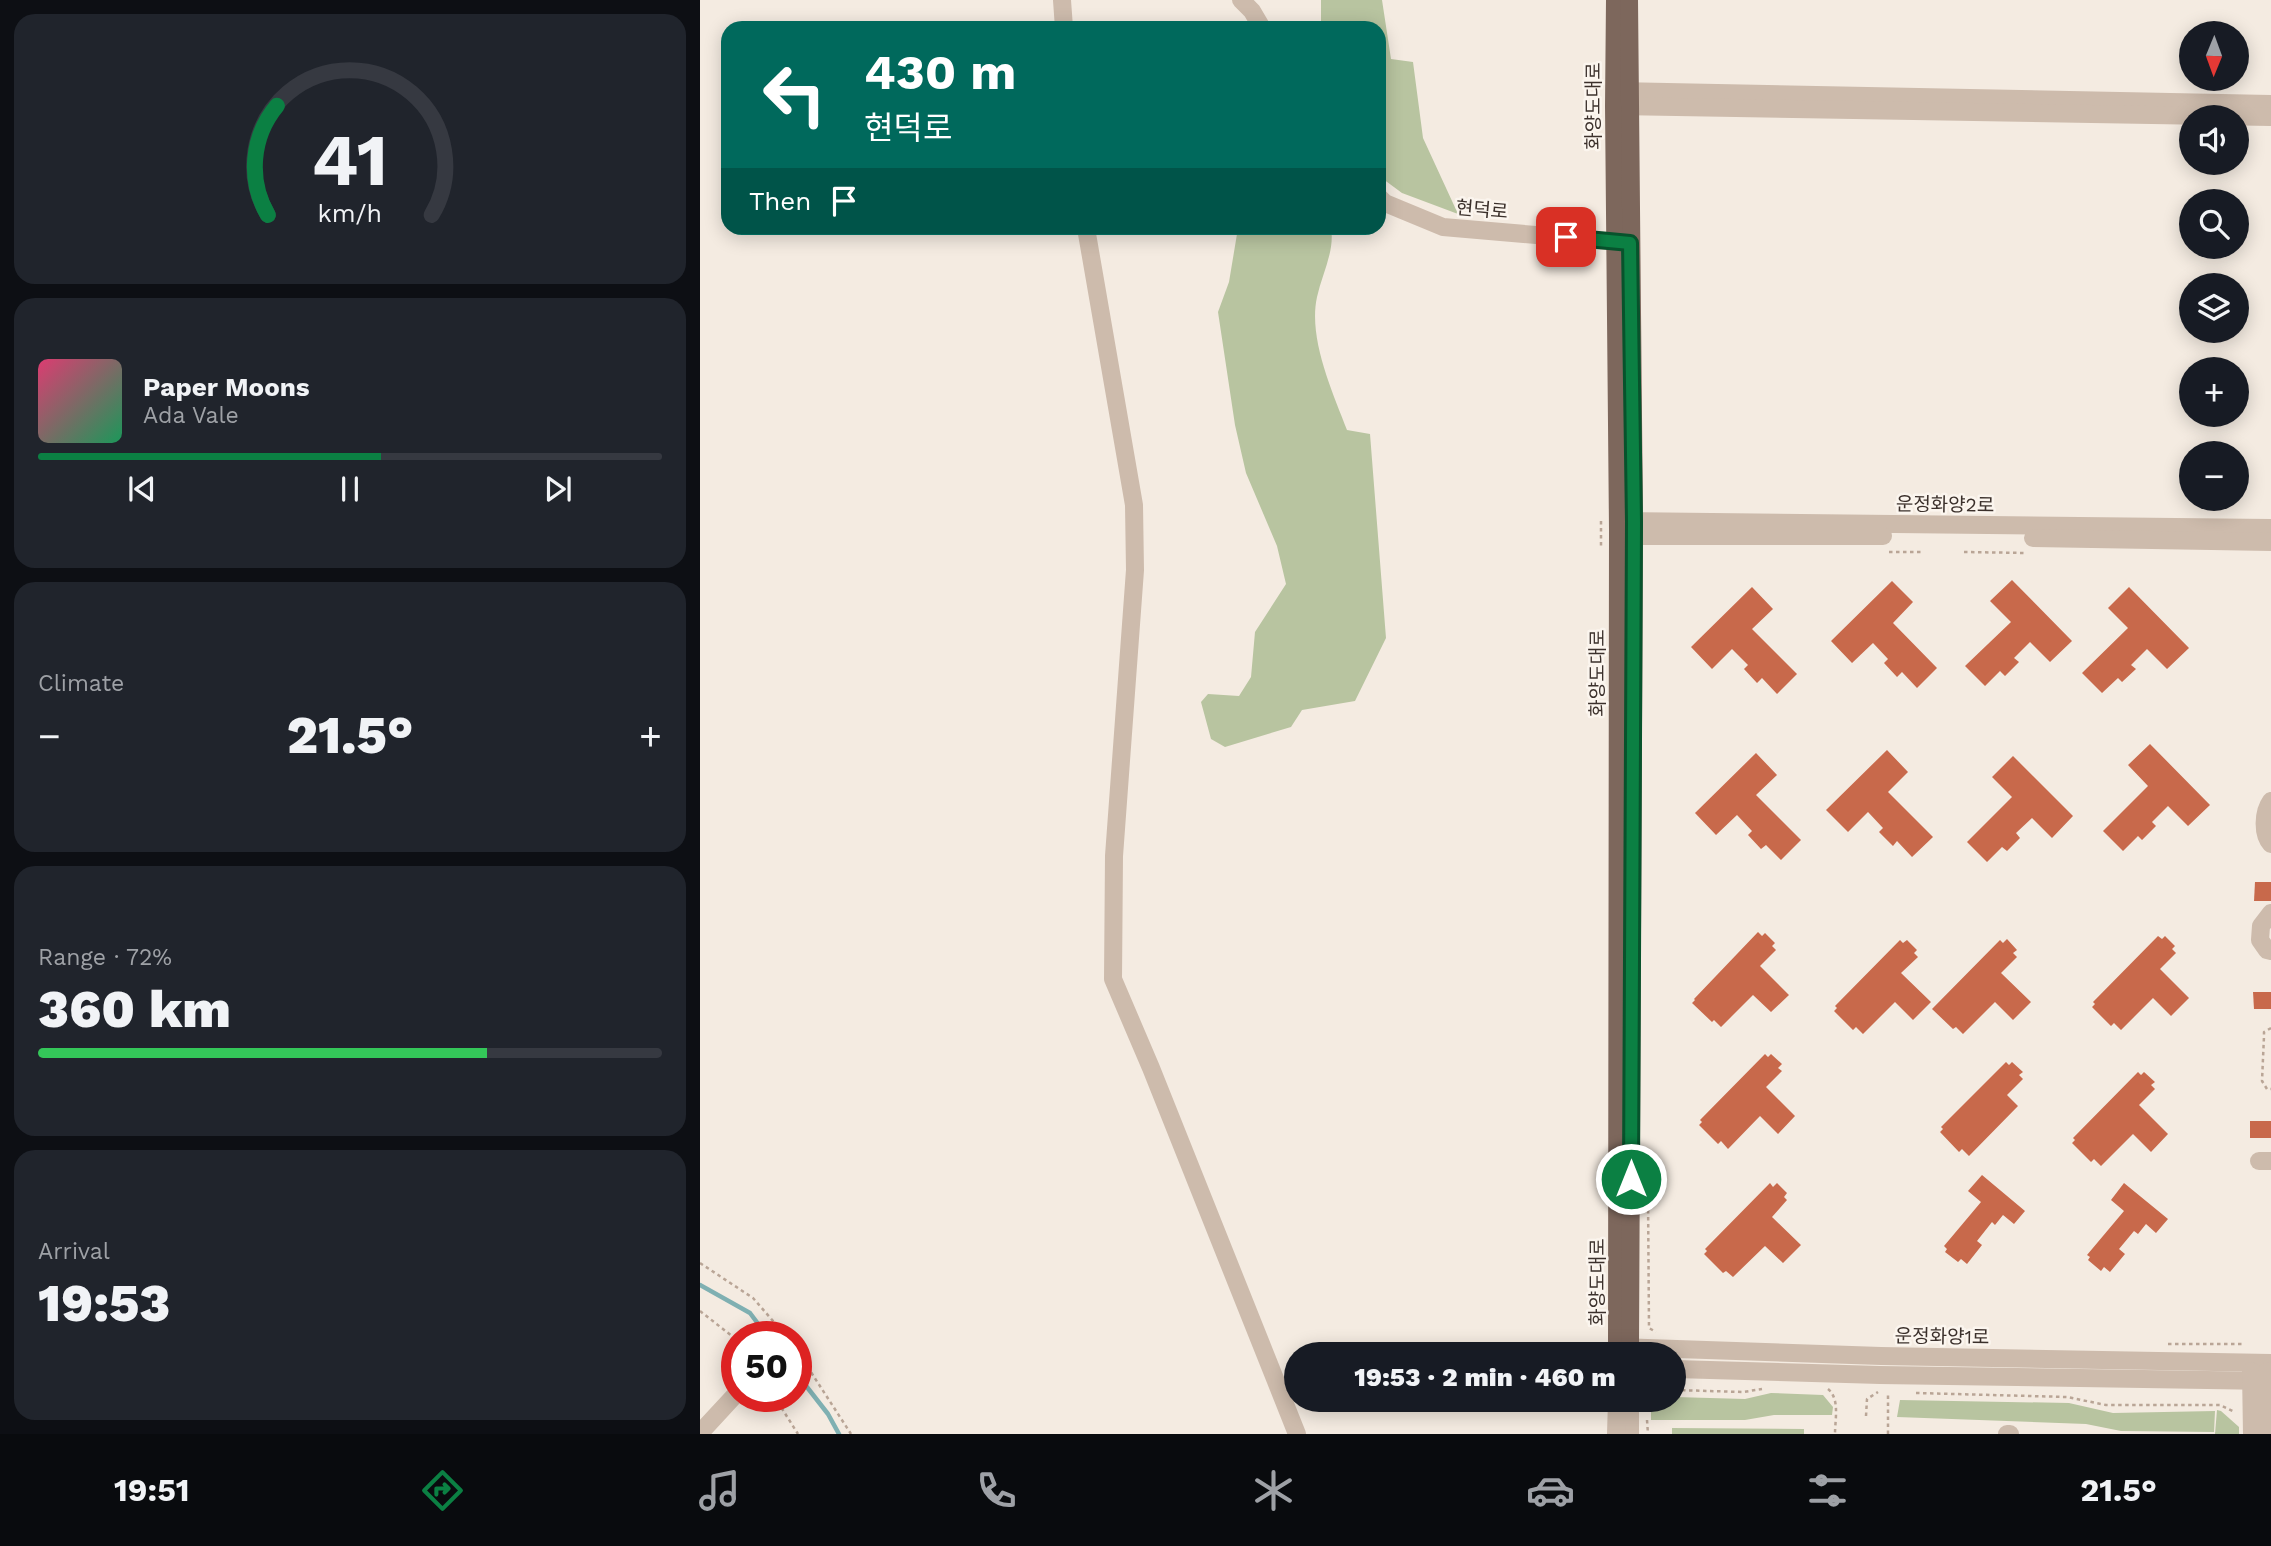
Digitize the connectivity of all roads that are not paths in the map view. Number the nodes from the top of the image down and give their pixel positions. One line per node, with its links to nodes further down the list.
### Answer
1 (1062, 0): 5 (street)
2 (1241, 0): 6 (street)
3 (1615, 0): 7 (main road, 화양도대로)
4 (1629, 0): 7 (main road, 화양도대로)
5 (1064, 21)
6 (1258, 21)
7 (1621, 98): 8 (street); 9 (street); 12 (main road, 화양도대로)
8 (2271, 104)
9 (2271, 117)
10 (1386, 203): 12 (street, 현덕로)
11 (1087, 235): 28 (street)
12 (1622, 242): 14 (main road, 화양도대로)
13 (2271, 528): 14 (street, 운정화양2로)
14 (1626, 529): 15 (street, 운정화양2로); 20 (main road, 화양도대로)
15 (2271, 542)
16 (2271, 801): 17 (street)
17 (2271, 844)
18 (2271, 913): 19 (street)
19 (2271, 951)
20 (1624, 1342)
21 (1686, 1352): 23 (street, 운정화양1로)
22 (1686, 1369): 23 (street)
23 (2263, 1372): 31 (street); 32 (street)
24 (721, 1410): 27 (street)
25 (1617, 1412): 29 (street)
26 (1630, 1412): 30 (street)
27 (700, 1433)
28 (1297, 1434)
29 (1616, 1434)
30 (1630, 1434)
31 (2252, 1434)
32 (2267, 1434)

